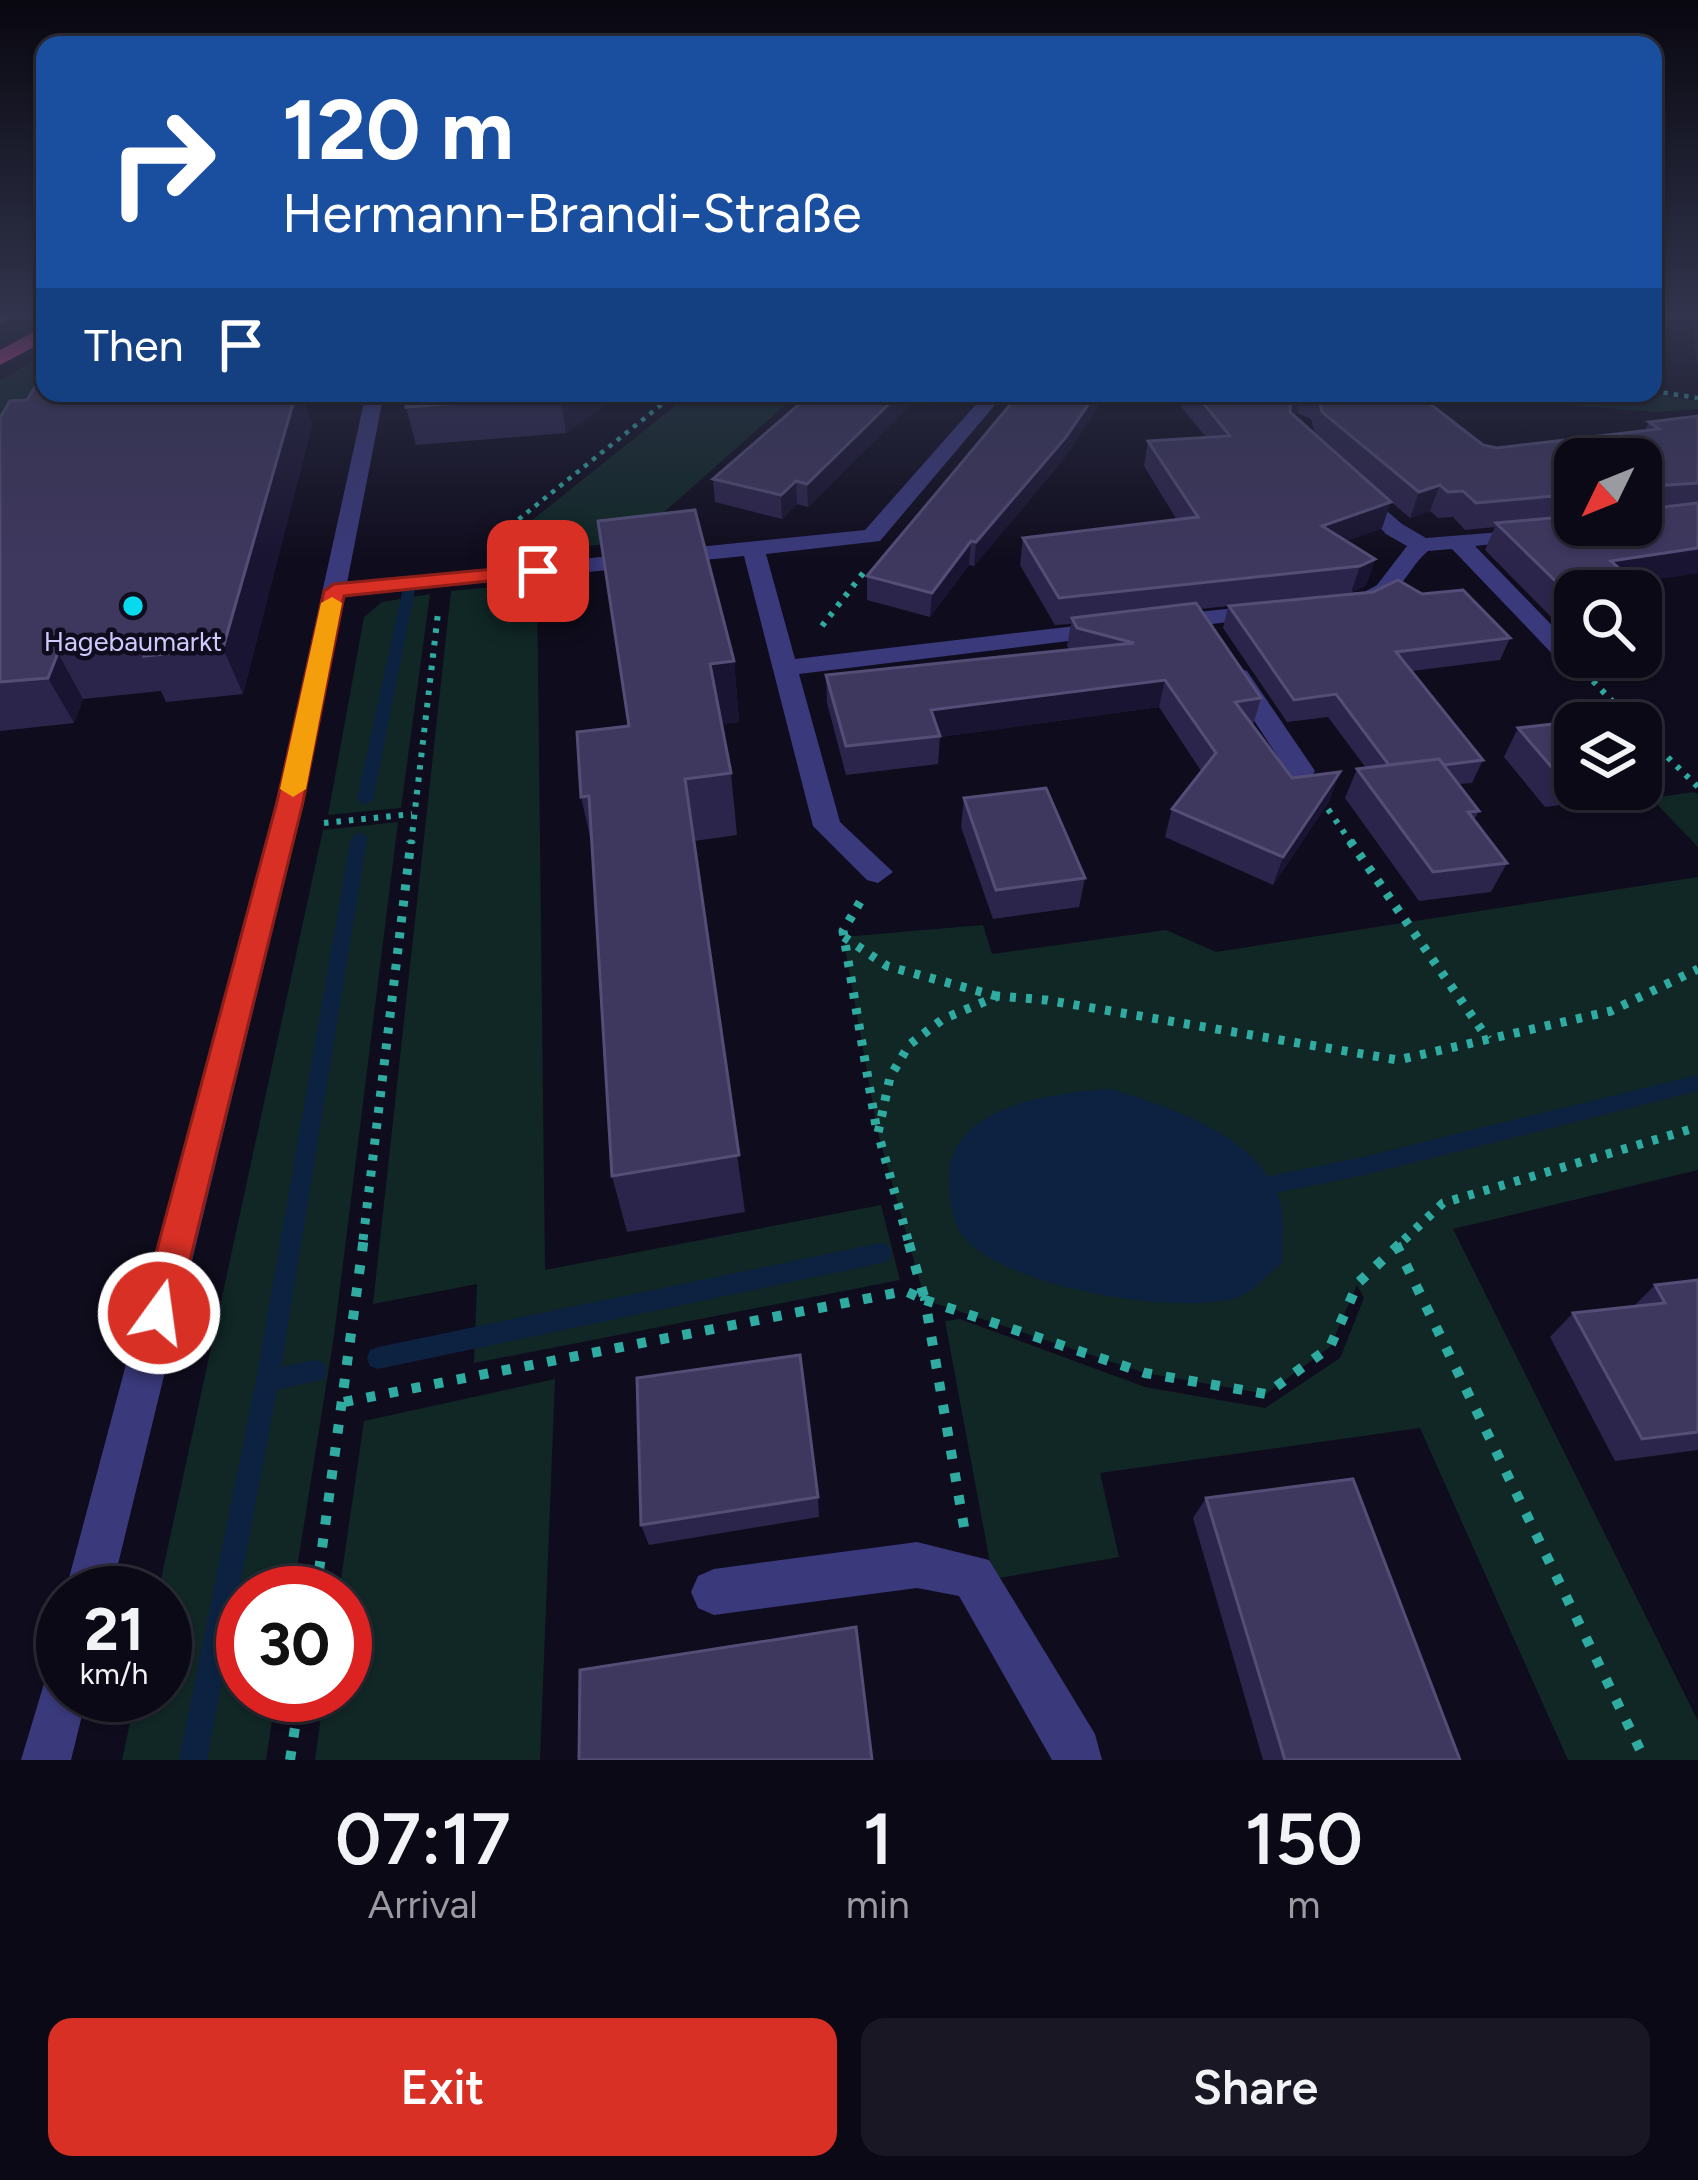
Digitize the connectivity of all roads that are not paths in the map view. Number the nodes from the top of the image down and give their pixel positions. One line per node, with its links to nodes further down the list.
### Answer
1 (373, 402): 8 (street)
2 (989, 402): 7 (street)
3 (1346, 480): 6 (street)
4 (1550, 532): 5 (street)
5 (1457, 541): 6 (street); 12 (street)
6 (1422, 545): 9 (street)
7 (753, 548): 8 (street); 13 (street)
8 (334, 591): 16 (street)
9 (1334, 606)
10 (1289, 610): 11 (street)
11 (1212, 637): 13 (street); 14 (street)
12 (1554, 641)
13 (782, 660): 15 (street)
14 (1301, 771)
15 (878, 872)
16 (95, 1566)
17 (714, 1592): 19 (street)
18 (56, 1722): 20 (street)
19 (1077, 1756)
20 (46, 1760)

